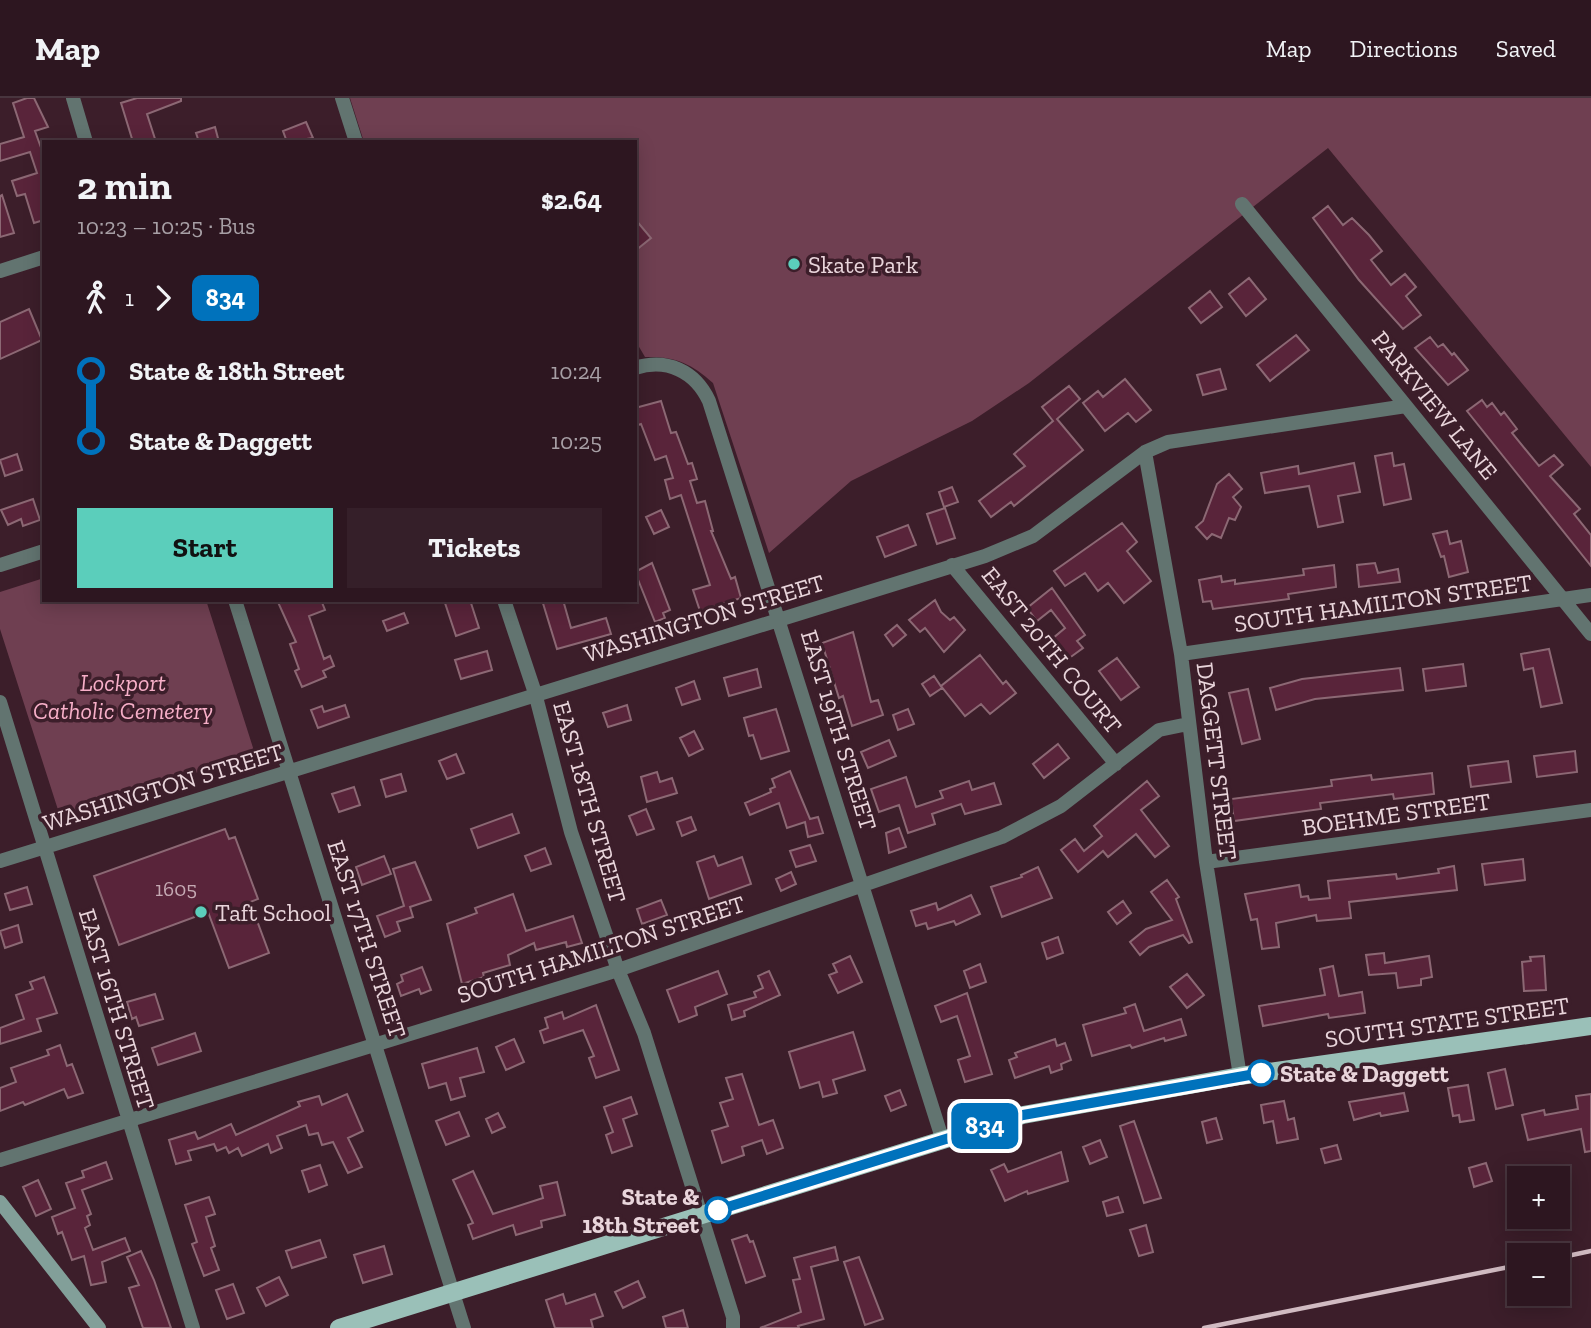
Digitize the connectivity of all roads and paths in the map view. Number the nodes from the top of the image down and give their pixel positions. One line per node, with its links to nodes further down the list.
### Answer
1 (73, 98): 3 (street)
2 (342, 98): 4 (street)
3 (85, 140)
4 (355, 140)
5 (1242, 204): 9 (street, PARKVIEW LANE)
6 (42, 258): 7 (street)
7 (0, 271)
8 (637, 368): 18 (street, EAST 19TH STREET)
9 (1406, 406): 10 (street, WASHINGTON STREET); 15 (street, PARKVIEW LANE)
10 (1145, 452): 13 (street, WASHINGTON STREET); 20 (street, DAGGETT STREET)
11 (42, 552): 12 (street)
12 (0, 565)
13 (952, 565): 18 (street, WASHINGTON STREET); 24 (street, EAST 20TH COURT)
14 (1591, 595): 15 (street, SOUTH HAMILTON STREET)
15 (1564, 600): 19 (street, PARKVIEW LANE); 20 (street, SOUTH HAMILTON STREET)
16 (236, 602): 25 (street, EAST 17TH STREET)
17 (506, 602): 21 (street, EAST 18TH STREET)
18 (781, 619): 21 (street, WASHINGTON STREET); 30 (street, EAST 19TH STREET)
19 (1591, 634)
20 (1181, 654): 23 (street, DAGGETT STREET)
21 (535, 693): 25 (street, WASHINGTON STREET); 31 (street, EAST 18TH STREET)
22 (0, 702): 27 (street, EAST 16TH STREET)
23 (1188, 724): 24 (street, SOUTH HAMILTON STREET); 29 (street, DAGGETT STREET)
24 (1116, 764): 30 (street, SOUTH HAMILTON STREET)
25 (288, 771): 27 (street, WASHINGTON STREET); 33 (street, EAST 17TH STREET)
26 (1591, 810): 29 (street, BOEHME STREET)
27 (44, 848): 28 (street, WASHINGTON STREET); 35 (street, EAST 16TH STREET)
28 (0, 862)
29 (1206, 862): 34 (street, DAGGETT STREET)
30 (864, 887): 31 (street, SOUTH HAMILTON STREET); 36 (street, EAST 19TH STREET)
31 (618, 970): 33 (street, SOUTH HAMILTON STREET); 39 (street, EAST 18TH STREET)
32 (1591, 1026): 34 (main road, SOUTH STATE STREET)
33 (376, 1043): 35 (street, SOUTH HAMILTON STREET); 40 (street, EAST 17TH STREET)
34 (1240, 1076): 36 (main road, SOUTH STATE STREET)
35 (126, 1120): 37 (street, SOUTH HAMILTON STREET); 42 (street, EAST 16TH STREET)
36 (942, 1138): 39 (main road, SOUTH STATE STREET)
37 (0, 1160)
38 (0, 1202): 41 (street)
39 (700, 1215): 40 (main road, SOUTH STATE STREET); 45 (street, EAST 18TH STREET)
40 (453, 1293): 43 (main road, SOUTH STATE STREET); 44 (street, EAST 17TH STREET)
41 (99, 1328)
42 (193, 1328)
43 (339, 1328)
44 (464, 1328)
45 (733, 1328)

